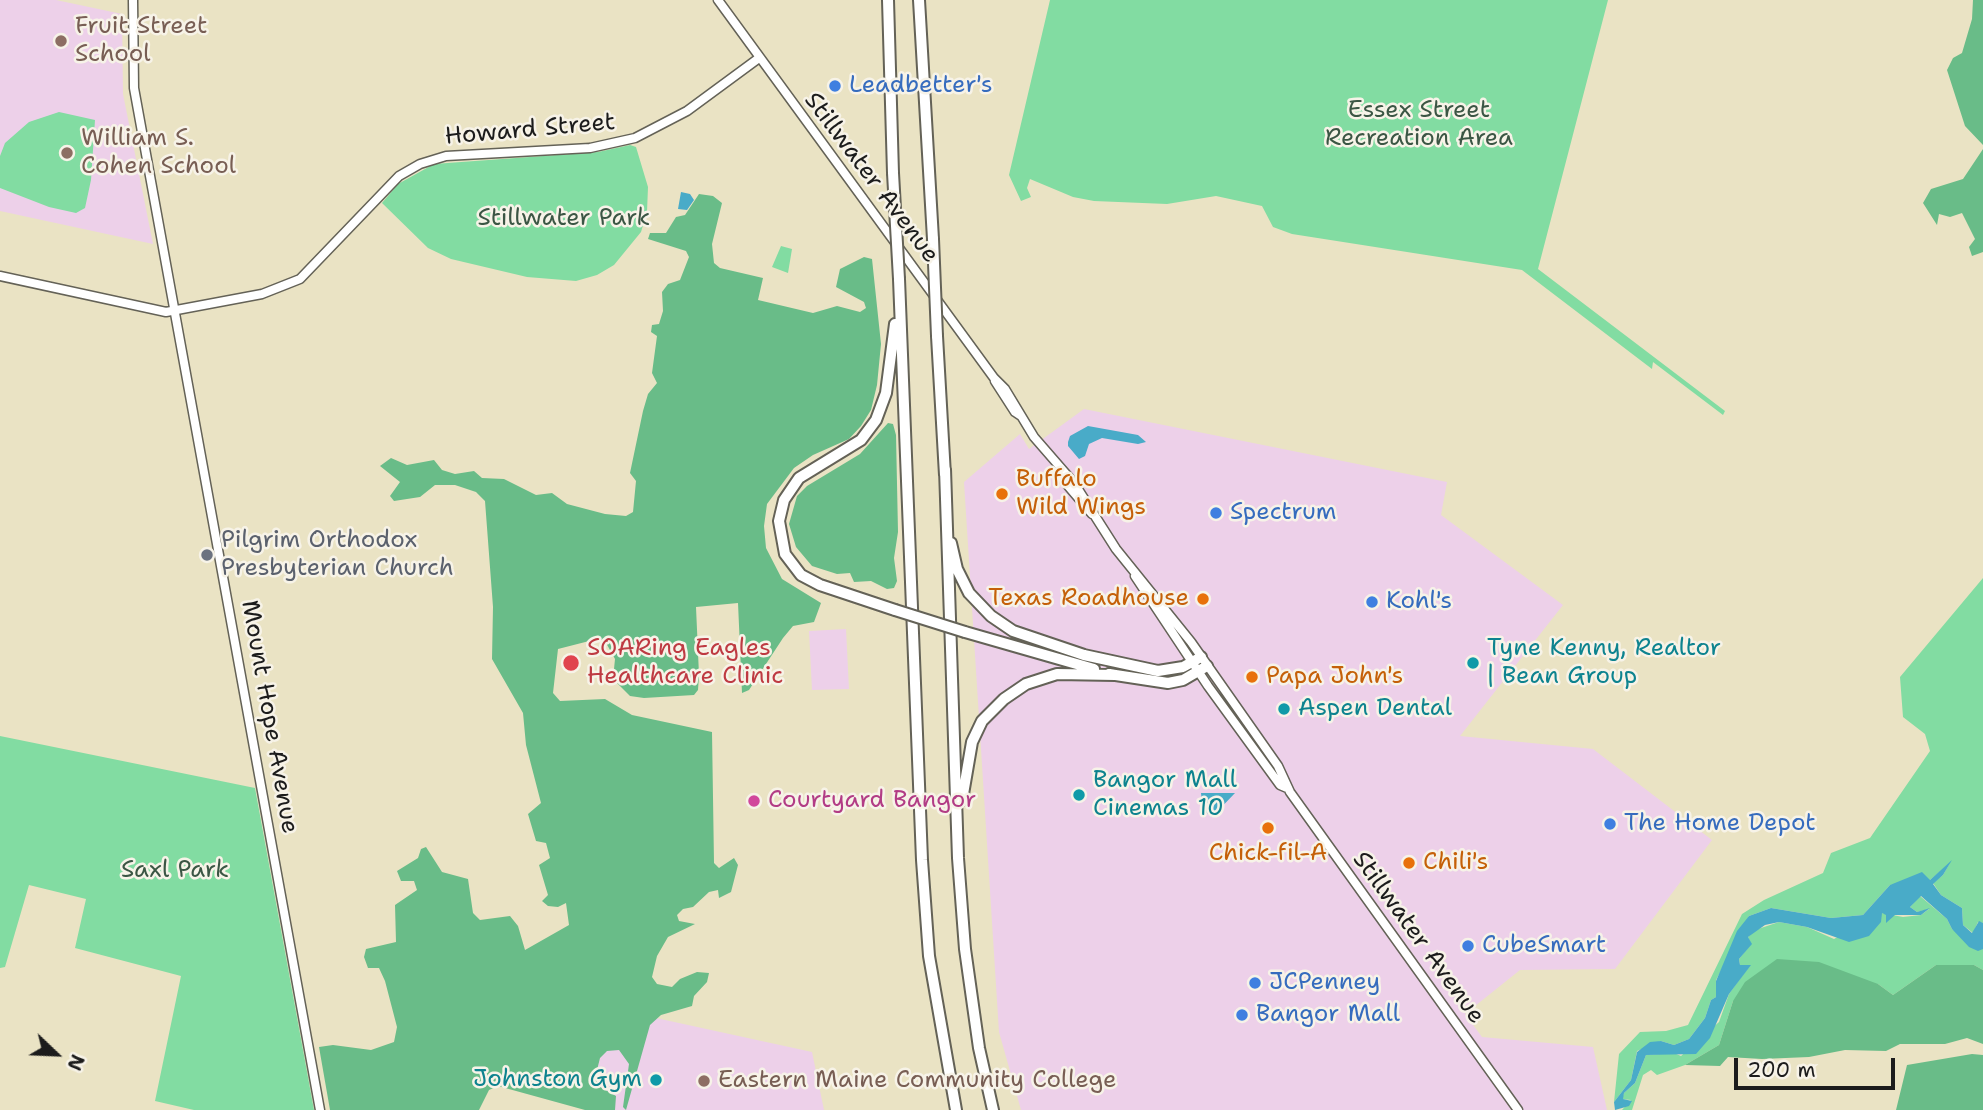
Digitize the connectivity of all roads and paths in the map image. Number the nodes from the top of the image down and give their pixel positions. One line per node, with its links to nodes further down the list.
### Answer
1 (133, 0): 8 (street, Mount Hope Avenue)
2 (718, 0): 5 (street, Stillwater Avenue)
3 (888, 0): 7 (highway, bridge)
4 (919, 0): 9 (highway, bridge)
5 (759, 58): 8 (street, Howard Street); 10 (street, Stillwater Avenue)
6 (0, 276): 8 (street, Howard Street)
7 (899, 279): 11 (highway, bridge); 14 (highway)
8 (175, 310): 13 (street, Mount Hope Avenue)
9 (945, 468): 10 (highway); 12 (highway)
10 (1199, 664): 11 (highway); 16 (street, Stillwater Avenue)
11 (1115, 676): 12 (highway)
12 (963, 919): 15 (highway)
13 (320, 1110)
14 (956, 1110)
15 (993, 1110)
16 (1518, 1110)

